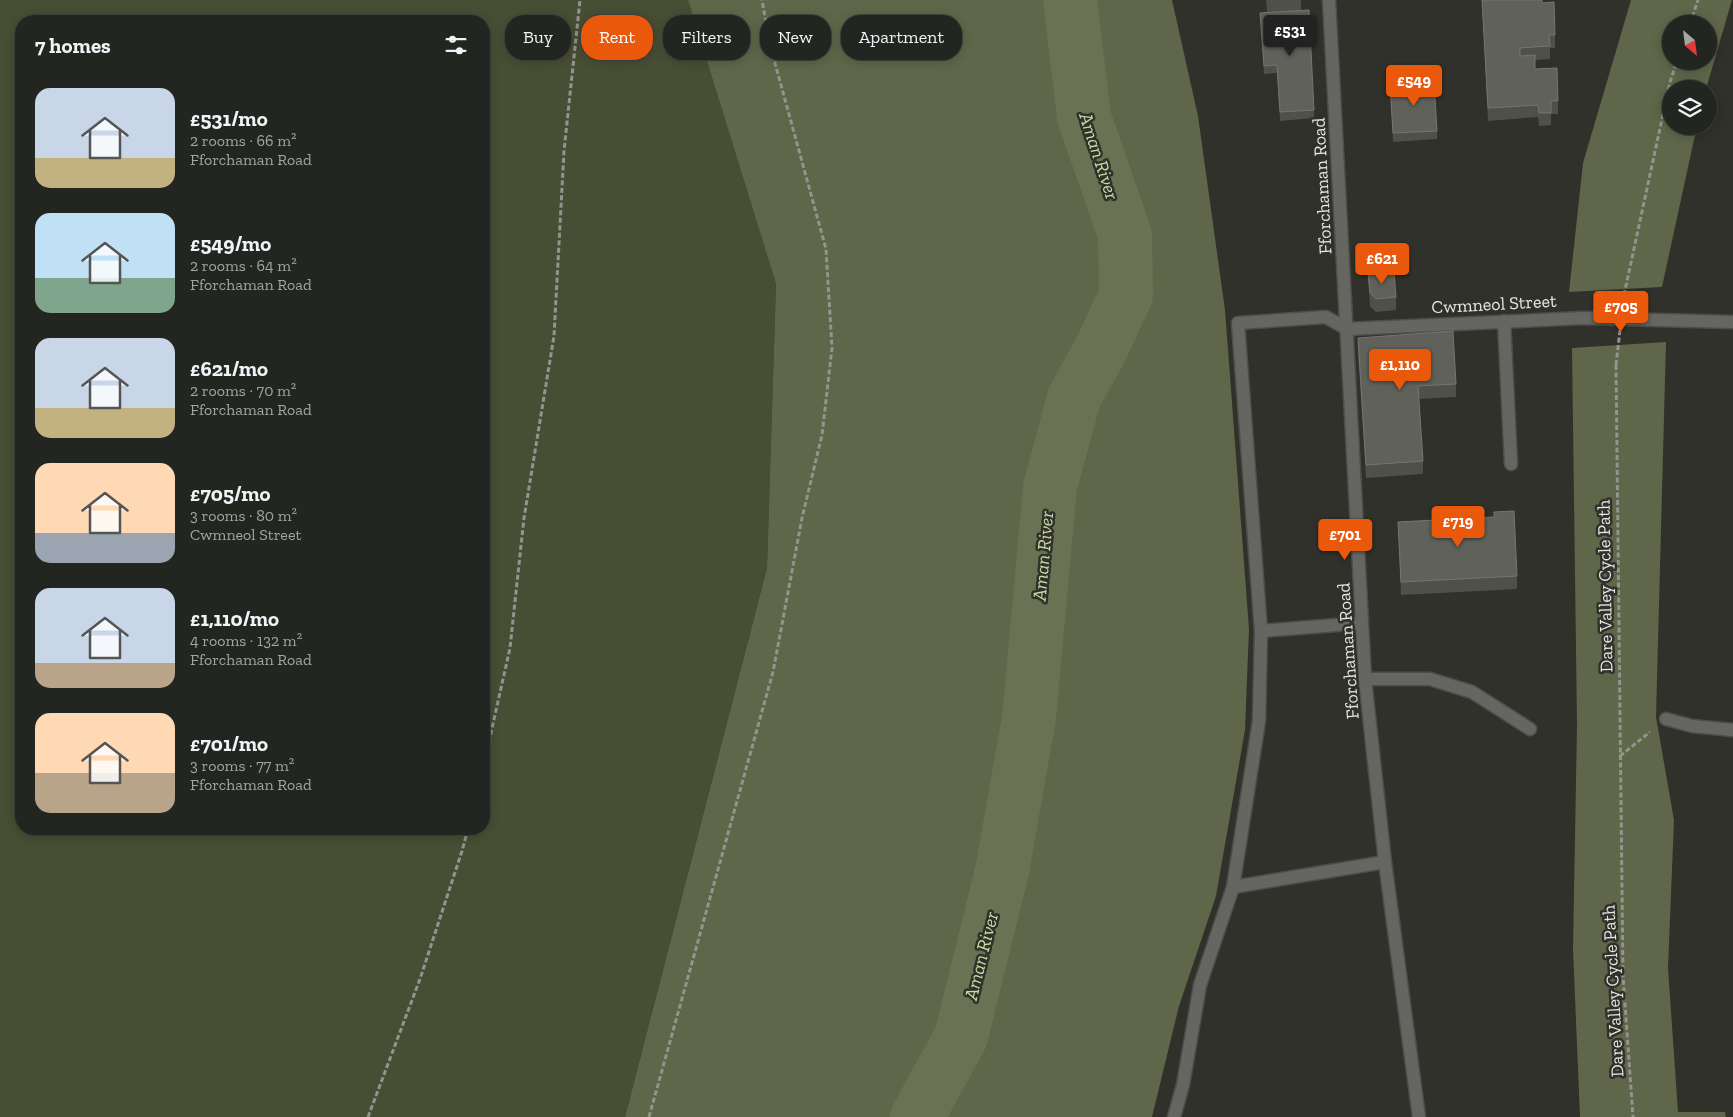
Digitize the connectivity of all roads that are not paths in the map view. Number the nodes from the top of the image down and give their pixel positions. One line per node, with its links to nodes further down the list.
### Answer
1 (1329, 0): 4 (street, Fforchaman Road)
2 (1504, 321): 3 (street, Cwmneol Street); 4 (street, Cwmneol Street); 5 (street)
3 (1733, 322)
4 (1347, 328): 6 (street, Fforchaman Road); 7 (street)
5 (1511, 464)
6 (1362, 623): 7 (street); 8 (street, Fforchaman Road)
7 (1261, 631): 13 (street)
8 (1365, 679): 10 (street); 12 (street, Fforchaman Road)
9 (1666, 719): 11 (street)
10 (1530, 730)
11 (1733, 730)
12 (1385, 862): 13 (street); 15 (street, Fforchaman Road)
13 (1233, 887): 14 (street)
14 (1174, 1117)
15 (1419, 1117)

